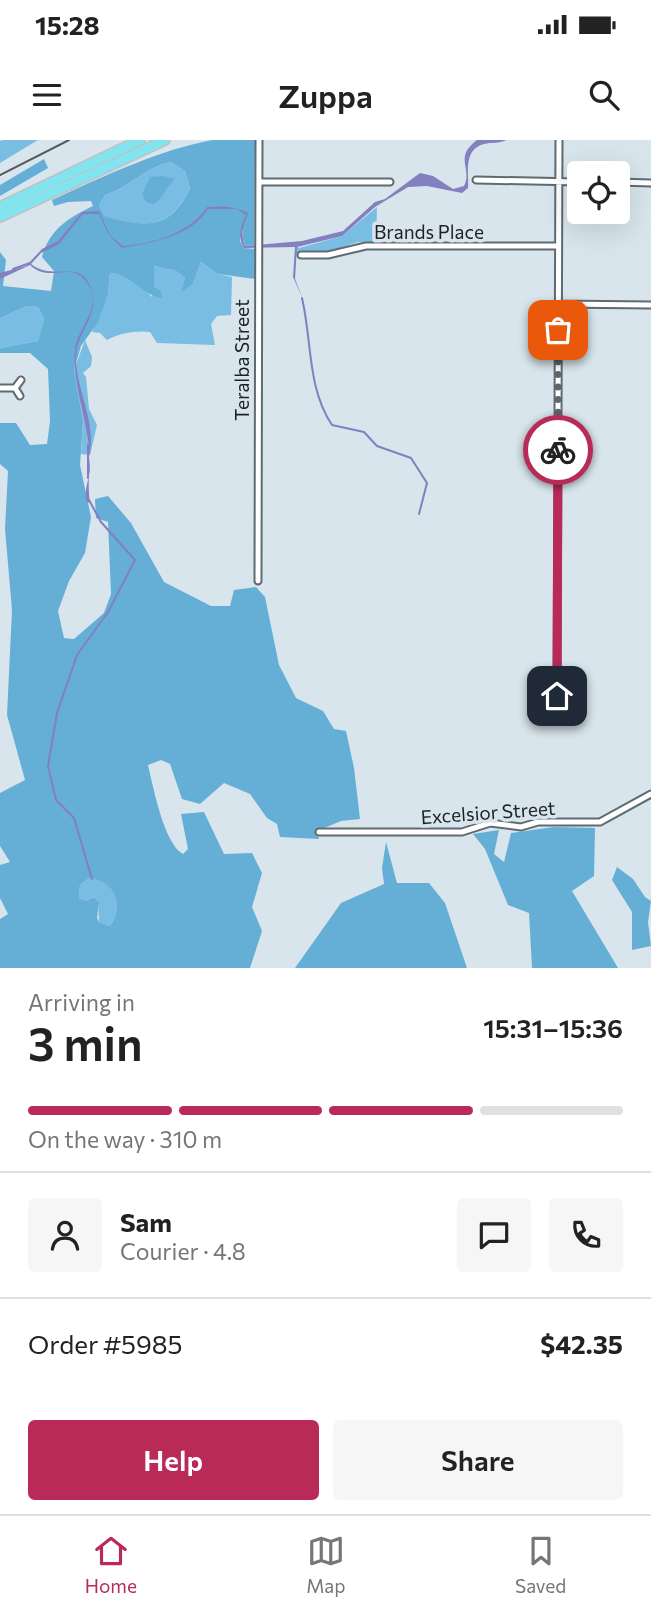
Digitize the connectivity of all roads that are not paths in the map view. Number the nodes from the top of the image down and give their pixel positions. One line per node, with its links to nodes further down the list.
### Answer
1 (140, 140): 12 (main road)
2 (165, 140): 13 (main road)
3 (259, 140): 9 (street, Teralba Street)
4 (559, 140): 7 (street)
5 (476, 180): 7 (street)
6 (390, 181): 9 (street)
7 (558, 181): 8 (street); 14 (street)
8 (567, 181)
9 (260, 182): 22 (street, Teralba Street)
10 (630, 182): 11 (street)
11 (651, 183)
12 (0, 207)
13 (0, 217)
14 (558, 246): 15 (street, Brands Place); 16 (street)
15 (301, 255)
16 (558, 304): 17 (street); 23 (street)
17 (651, 305)
18 (21, 380): 20 (street)
19 (0, 388): 20 (street)
20 (15, 388): 21 (street)
21 (20, 396)
22 (258, 581)
23 (557, 696)
24 (651, 794): 25 (street, Excelsior Street)
25 (319, 832)

